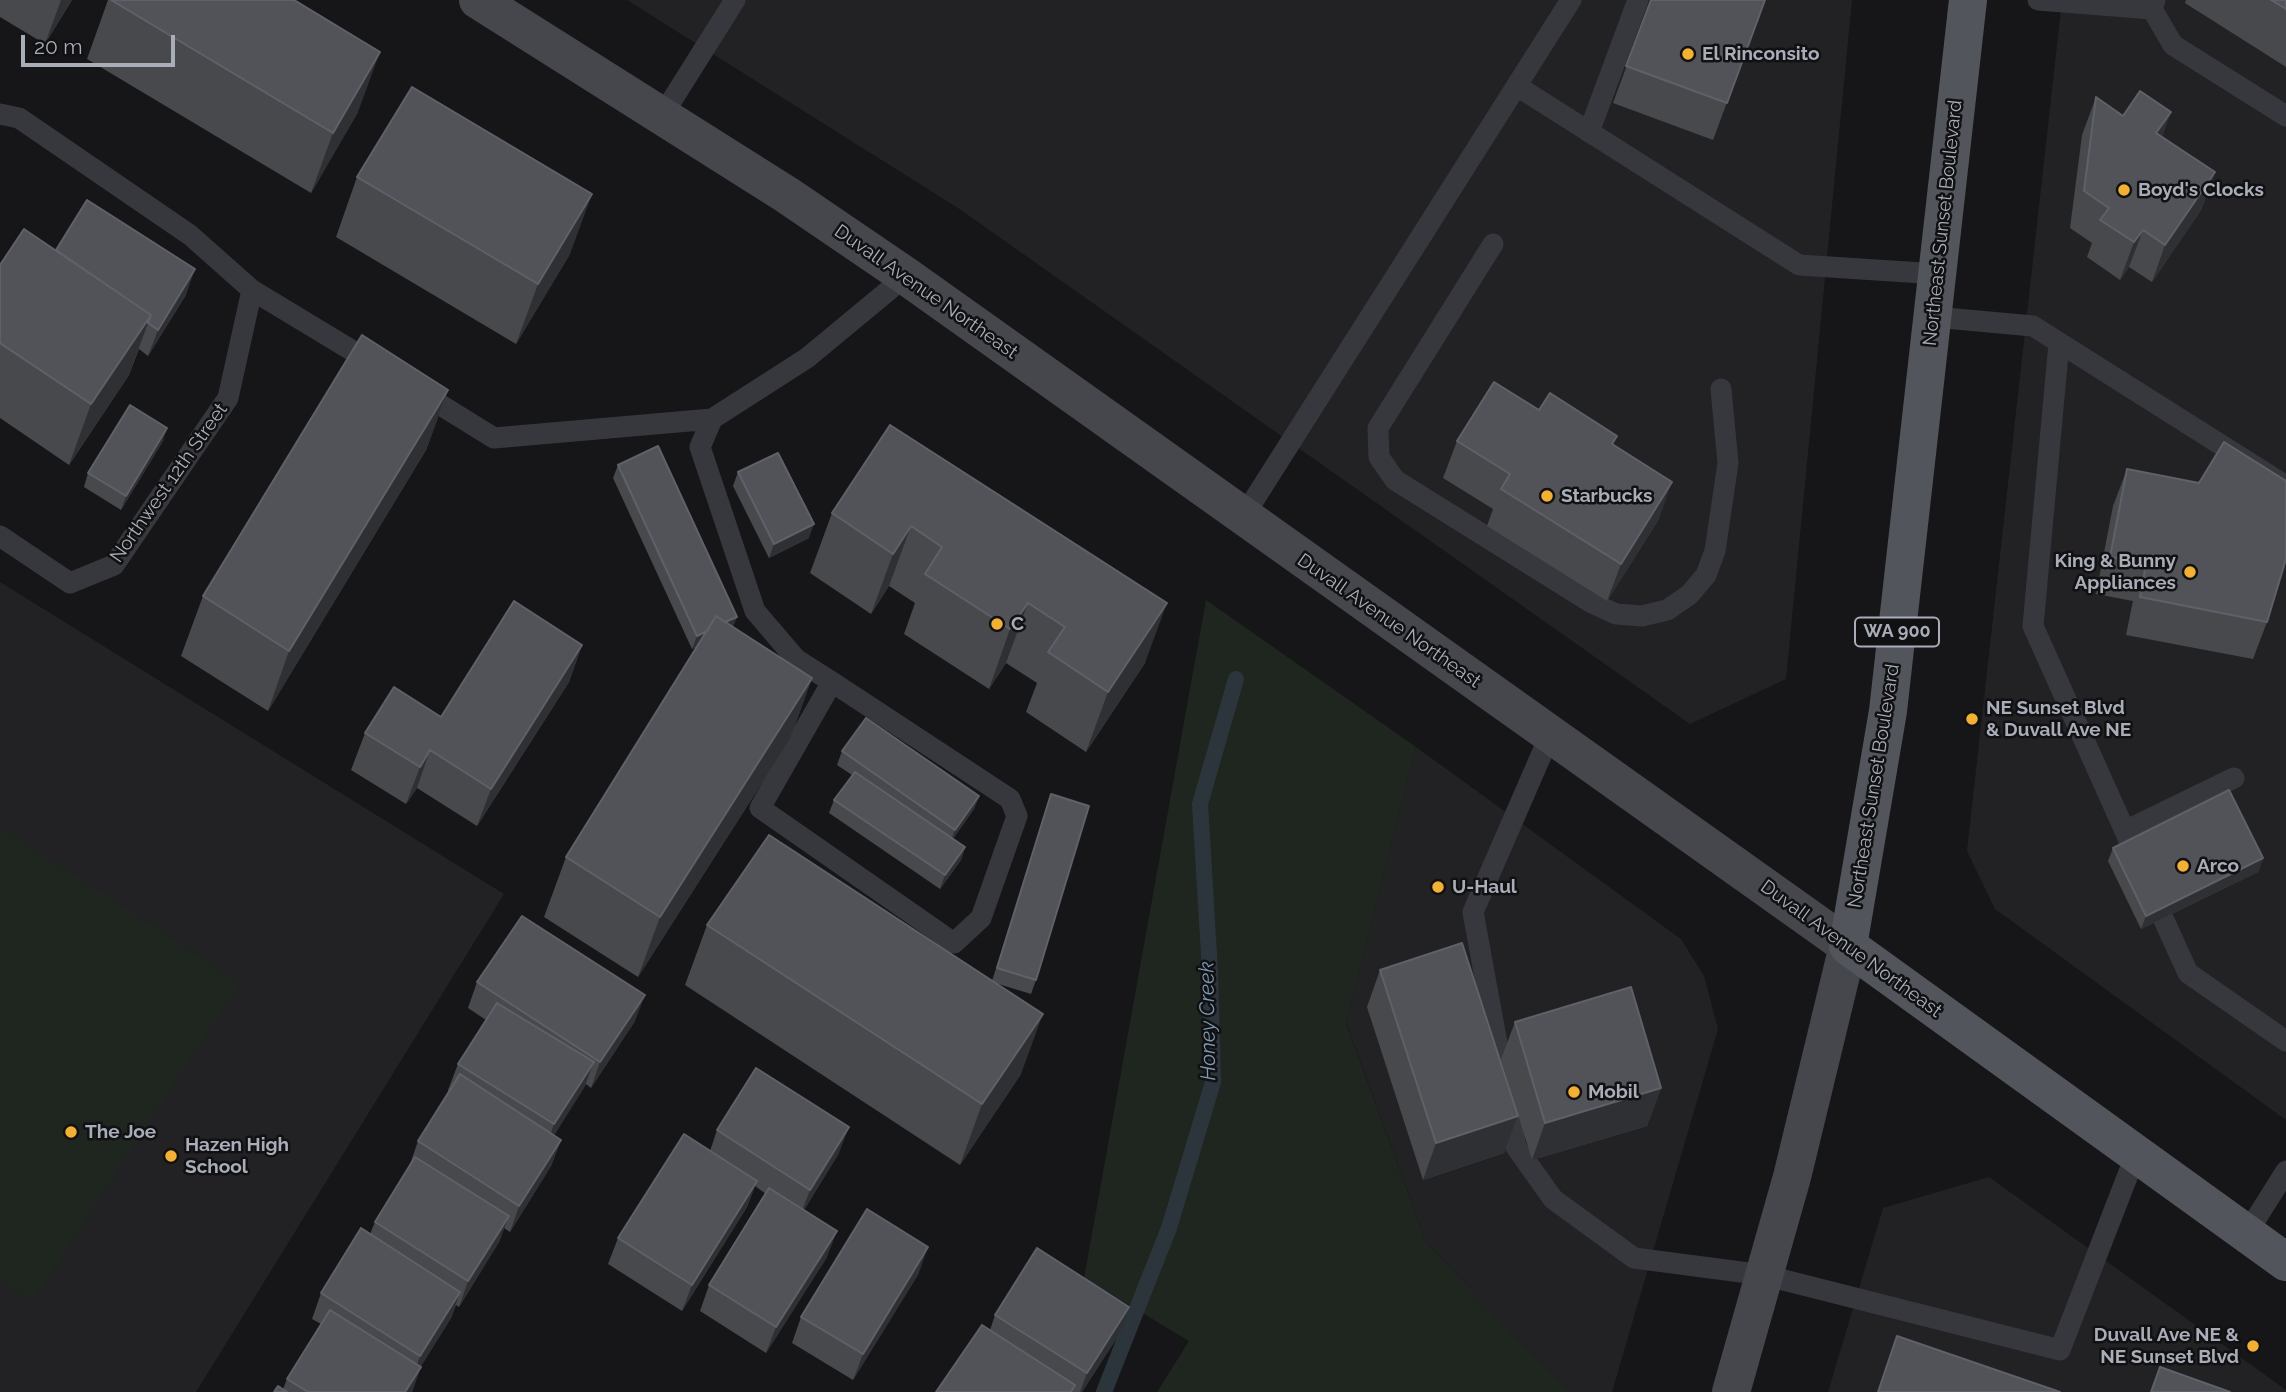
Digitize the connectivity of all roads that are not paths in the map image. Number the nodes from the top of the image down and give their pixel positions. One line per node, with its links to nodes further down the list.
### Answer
1 (478, 0): 10 (main road, Duvall Avenue Northeast)
2 (736, 0): 10 (lane)
3 (1571, 0): 8 (lane)
4 (1638, 0): 12 (lane)
5 (1968, 0): 14 (main road, Northeast Sunset Boulevard / WA 900)
6 (2038, 0): 7 (lane)
7 (2154, 4): 11 (lane)
8 (1517, 86): 12 (lane); 22 (lane)
9 (0, 114): 16 (lane)
10 (662, 116): 15 (main road, Duvall Avenue Northeast)
11 (2286, 116)
12 (1589, 132): 14 (lane)
13 (1493, 244): 19 (lane)
14 (1938, 274): 17 (main road, Northeast Sunset Boulevard / WA 900)
15 (906, 276): 20 (lane); 22 (main road, Duvall Avenue Northeast)
16 (252, 290): 20 (lane); 23 (lane, Northwest 12th Street)
17 (1934, 317): 18 (lane); 28 (main road, Northeast Sunset Boulevard / WA 900)
18 (2059, 343): 21 (lane); 26 (lane)
19 (1721, 389)
20 (712, 419): 24 (lane)
21 (2286, 486)
22 (1243, 517): 25 (main road, Duvall Avenue Northeast)
23 (0, 536)
24 (832, 682): 24 (lane)
25 (1550, 735): 28 (main road, Duvall Avenue Northeast); 34 (lane)
26 (2234, 778)
27 (2163, 918): 29 (lane)
28 (1848, 946): 30 (main road, Duvall Avenue Northeast); 34 (main road, Northeast Sunset Boulevard / WA 900)
29 (2286, 1041)
30 (2136, 1154): 32 (main road, Duvall Avenue Northeast); 34 (lane)
31 (2286, 1171): 32 (lane)
32 (2247, 1233): 33 (main road, Duvall Avenue Northeast)
33 (2286, 1262)
34 (1764, 1275): 35 (main road, Northeast Sunset Boulevard / WA 900)
35 (1731, 1392)

